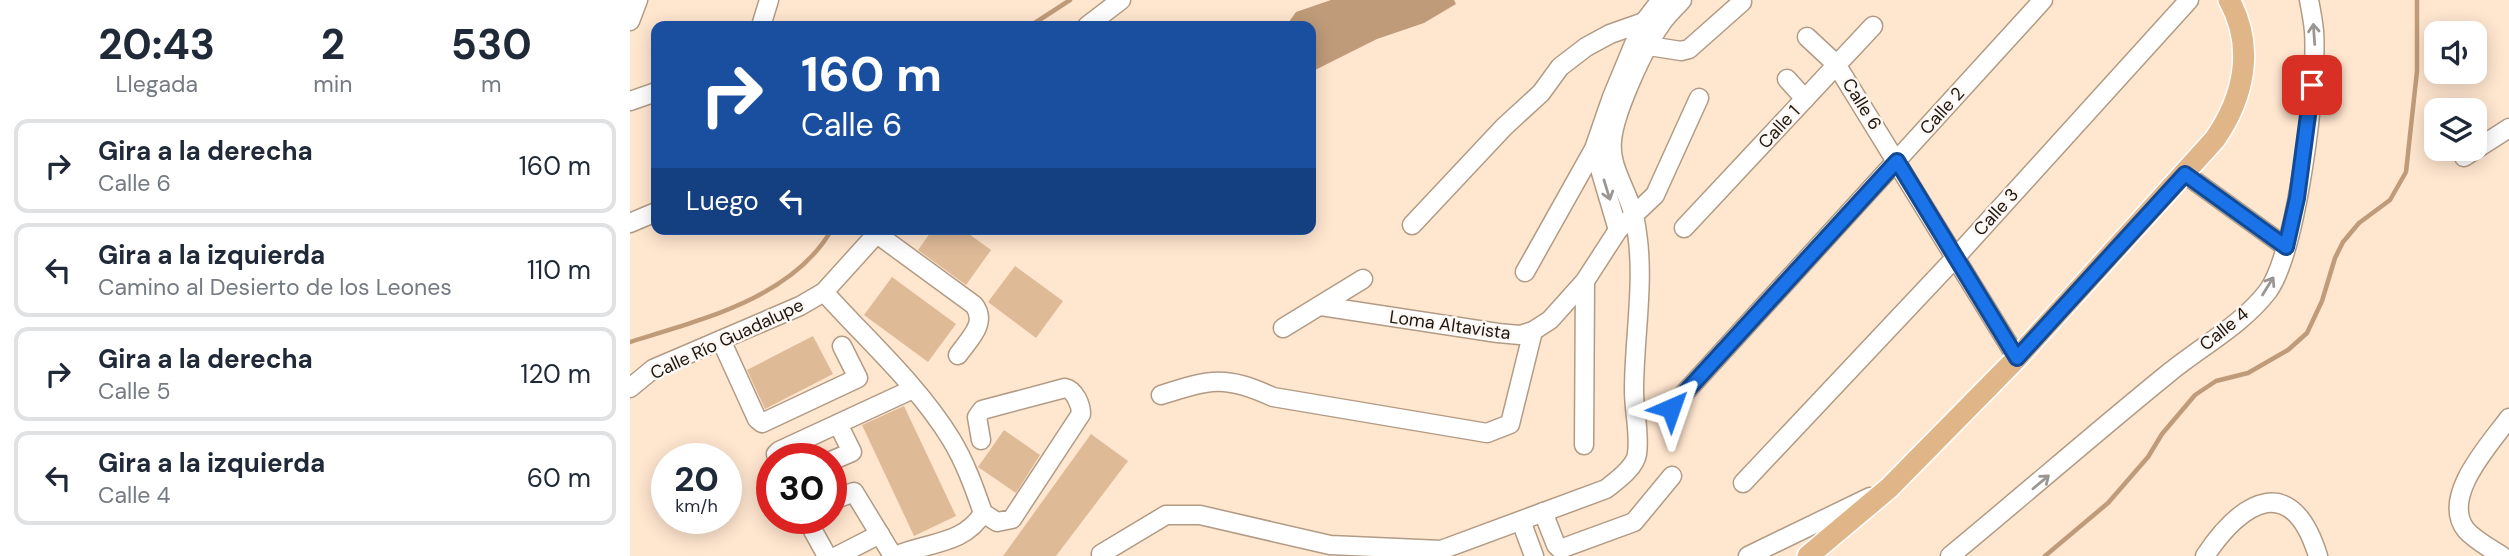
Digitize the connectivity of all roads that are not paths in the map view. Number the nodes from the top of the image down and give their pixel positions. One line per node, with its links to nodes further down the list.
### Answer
1 (638, 0): 11 (street)
2 (769, 0): 12 (street)
3 (1121, 0): 13 (street)
4 (1661, 0): 14 (street)
5 (1682, 0): 14 (street)
6 (2043, 0): 27 (street, Calle 2)
7 (2189, 0): 39 (street, Calle 3)
8 (2230, 0): 28 (main road)
9 (2309, 0): 38 (street, Calle 4, one-way to 9)
10 (1742, 2): 17 (street)
11 (630, 21)
12 (763, 21)
13 (1094, 21)
14 (1652, 24): 17 (street); 26 (street); 32 (street)
15 (1873, 26): 18 (street, Calle 1)
16 (1807, 37): 18 (street, Calle 6)
17 (1649, 46): 30 (street)
18 (1836, 64): 22 (street, Calle 1); 27 (street, Calle 6)
19 (1787, 79): 22 (street)
20 (651, 94): 23 (street)
21 (1699, 98): 30 (street, Loma Altavista)
22 (1805, 99): 33 (street, Calle 1)
23 (630, 101)
24 (2509, 128): 25 (street)
25 (2487, 142)
26 (1594, 149): 34 (street, one-way to 34); 40 (street)
27 (1897, 161): 39 (street, Calle 6); 54 (street, Calle 2)
28 (2185, 174): 38 (street); 50 (main road)
29 (651, 214): 31 (street)
30 (1634, 214): 34 (street, Loma Altavista); 37 (street)
31 (630, 223)
32 (1412, 225)
33 (1684, 228)
34 (1618, 230): 37 (street); 41 (street, Loma Altavista)
35 (876, 235): 42 (street, Calle Río Guadalupe)
36 (883, 235): 49 (street)
37 (1638, 247): 66 (street)
38 (2286, 247): 65 (street, Calle 4, one-way to 38)
39 (1955, 258): 50 (street, Calle 6); 62 (street, Calle 3)
40 (1525, 272)
41 (1585, 281): 46 (street, Loma Altavista); 59 (street)
42 (824, 292): 47 (street, Calle Río Guadalupe); 52 (street)
43 (1321, 306): 44 (street, Loma Altavista); 44 (street); 45 (street)
44 (1361, 312): 46 (street, Loma Altavista)
45 (1283, 328)
46 (1533, 331): 53 (street)
47 (721, 340): 48 (street); 51 (street, Calle Río Guadalupe)
48 (842, 346)
49 (958, 355)
50 (2017, 358): 63 (main road)
51 (630, 388)
52 (913, 389): 56 (street); 67 (street)
53 (1161, 394)
54 (1671, 408)
55 (2509, 418): 83 (street)
56 (838, 424): 58 (street); 60 (street)
57 (981, 440): 67 (street)
58 (796, 443)
59 (1584, 445)
60 (847, 454)
61 (1672, 476): 66 (street)
62 (1743, 483)
63 (1889, 488): 77 (street); 78 (main road)
64 (847, 495): 70 (street)
65 (2010, 508): 79 (street, Calle 4); 80 (street)
66 (1543, 512): 68 (street)
67 (983, 513): 75 (street)
68 (1521, 520): 71 (street); 76 (street)
69 (815, 534): 73 (street)
70 (880, 534): 74 (street); 75 (street)
71 (1333, 551): 72 (street)
72 (1101, 554)
73 (827, 556)
74 (837, 556)
75 (894, 556)
76 (1534, 556)
77 (1748, 556)
78 (1808, 556)
79 (1950, 556)
80 (1968, 556)
81 (2205, 556): 82 (street)
82 (2318, 556)
83 (2502, 556)

